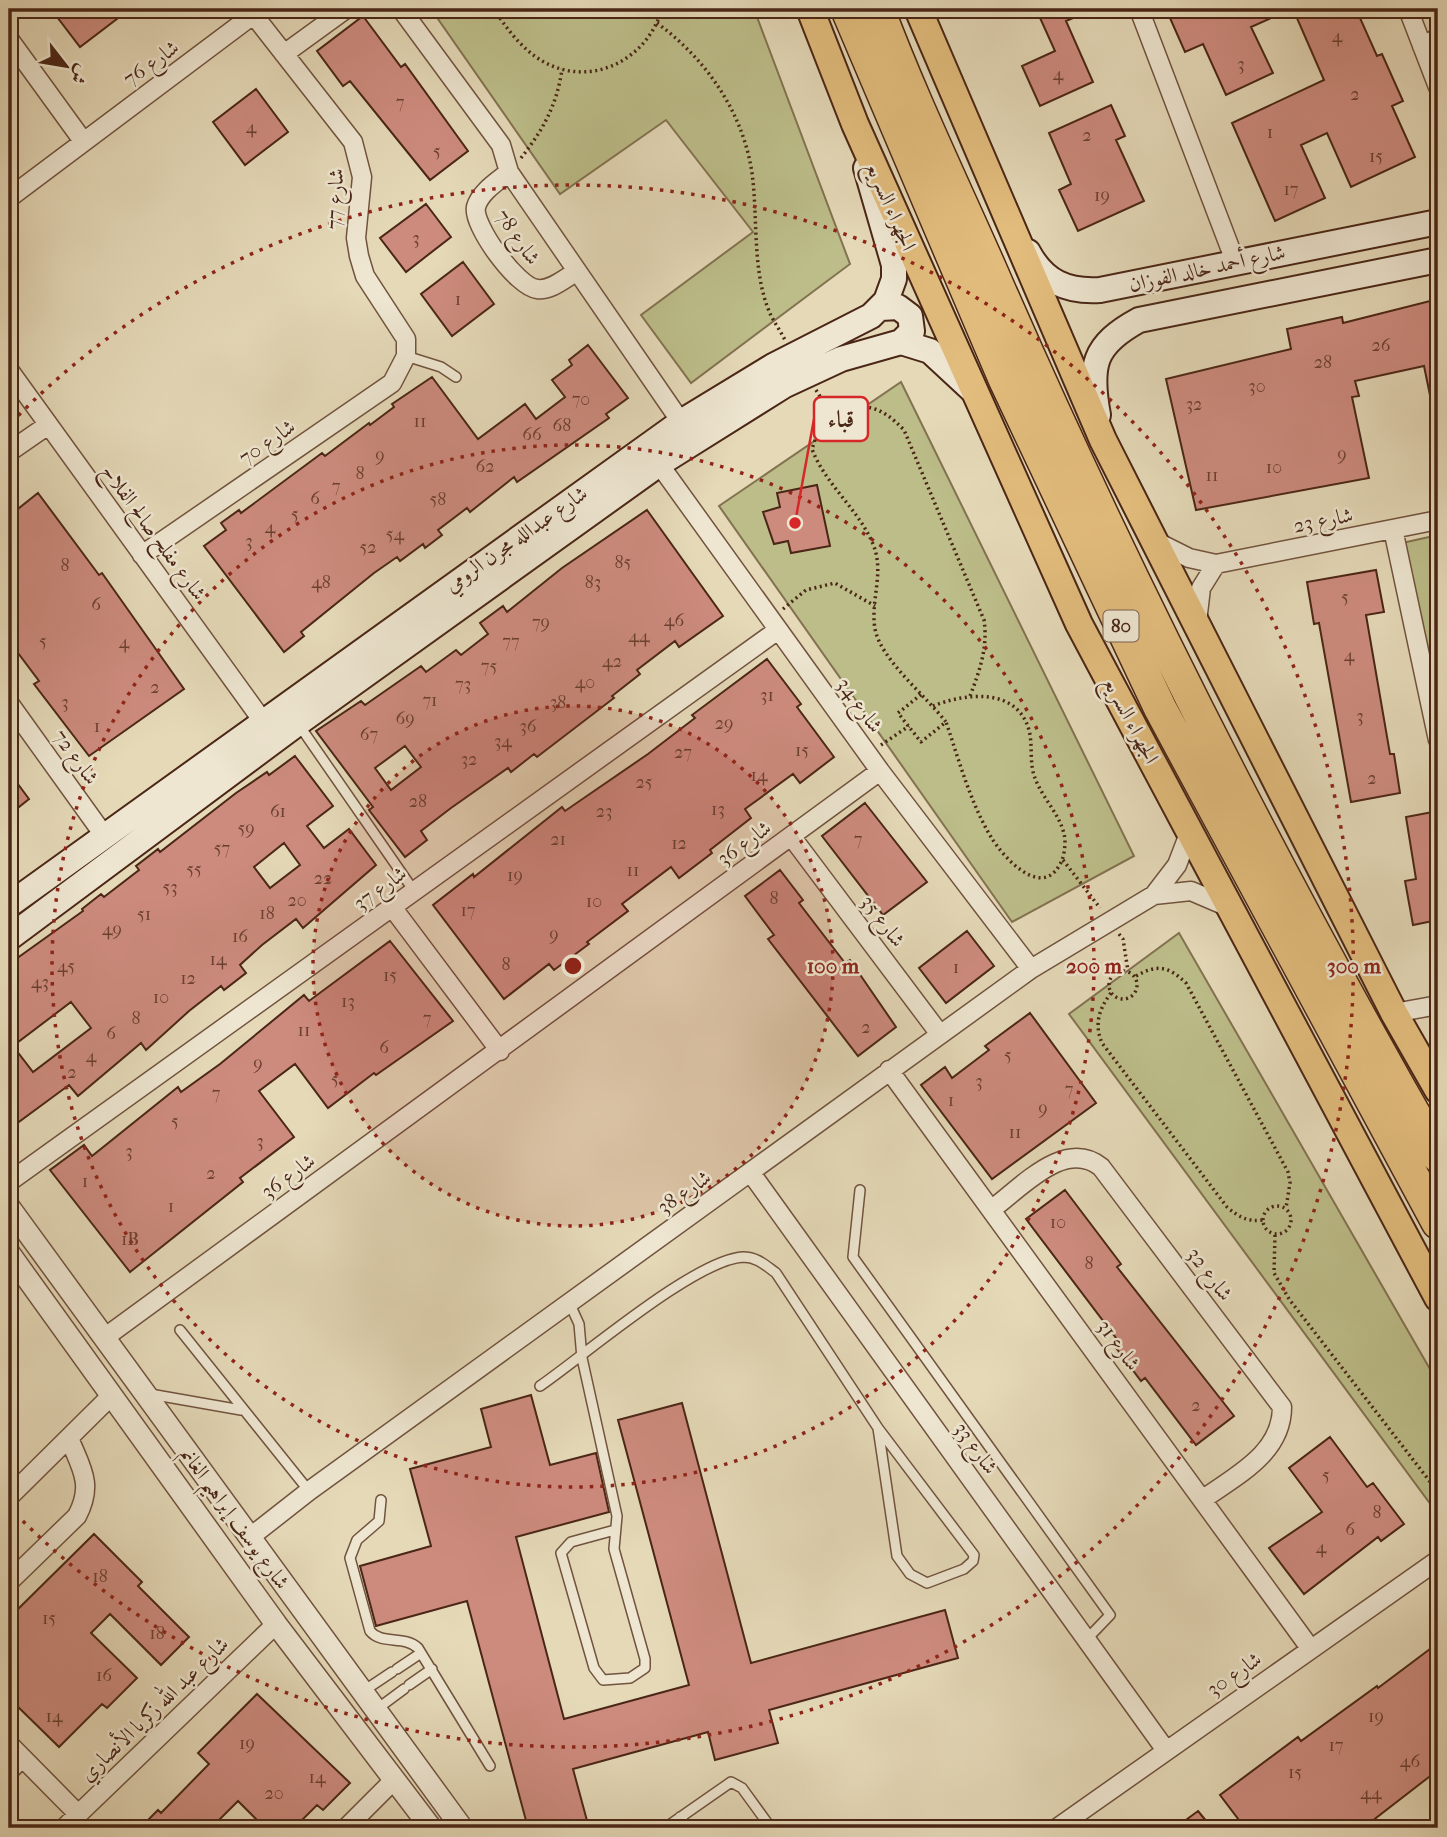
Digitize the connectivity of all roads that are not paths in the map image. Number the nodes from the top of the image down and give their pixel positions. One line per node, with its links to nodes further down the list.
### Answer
1 (346, 9): 12 (street)
2 (401, 9): 16 (street, شارع 78)
3 (810, 9): 14 (main road, الجهراء السريع)
4 (847, 9): 72 (highway, الجهراء السريع / 80)
5 (878, 9): 66 (highway, 80)
6 (918, 9): 18 (main road)
7 (1139, 9): 21 (street)
8 (1408, 9): 11 (street)
9 (251, 12): 12 (street, شارع 77); 15 (street, شارع 76)
10 (9, 39): 15 (street)
11 (1430, 42): 13 (street)
12 (284, 54): 27 (street, شارع 77)
13 (1438, 87)
14 (855, 124): 24 (main road); 31 (main road, الجهراء السريع)
15 (83, 141): 17 (street, شارع 76)
16 (509, 172): 22 (street, شارع 78); 22 (street, شارع 78)
17 (9, 198)
18 (1006, 220): 23 (main road, شارع أحمد خالد الفوزان); 34 (main road)
19 (1438, 222): 21 (main road, شارع أحمد خالد الفوزان)
20 (1438, 260): 25 (main road, شارع أحمد خالد الفوزان)
21 (1235, 261): 23 (main road, شارع أحمد خالد الفوزان)
22 (576, 272): 32 (street, شارع 78)
23 (1130, 285): 25 (main road)
24 (881, 308): 26 (main road); 28 (main road, شارع عبدالله مجرن الرومي)
25 (1139, 320): 34 (main road, شارع أحمد خالد الفوزان)
26 (901, 342): 28 (main road, شارع عبدالله مجرن الرومي); 31 (main road)
27 (406, 356): 30 (lane); 40 (street, شارع 70)
28 (800, 365): 32 (main road, شارع عبدالله مجرن الرومي); 36 (main road, شارع عبدالله مجرن الرومي)
29 (9, 370): 33 (street, شارع مفلح صالح الفلاح)
30 (456, 377)
31 (972, 389): 50 (main road, الجهراء السريع)
32 (681, 422): 46 (main road, شارع عبدالله مجرن الرومي)
33 (48, 425): 35 (street); 40 (street, شارع مفلح صالح الفلاح)
34 (1103, 440): 39 (main road)
35 (9, 452)
36 (659, 464): 42 (street, شارع 34); 47 (main road, شارع عبدالله مجرن الرومي)
37 (1438, 520): 38 (street, شارع 23)
38 (1393, 529): 41 (street, شارع 23); 45 (street)
39 (1151, 538): 41 (street, شارع 23); 43 (main road)
40 (142, 555): 46 (street, شارع مفلح صالح الفلاح)
41 (1216, 564): 43 (street)
42 (774, 625): 49 (street, شارع 34); 53 (street, شارع 37)
43 (1198, 631): 61 (main road)
44 (9, 703): 52 (street, شارع 72)
45 (1436, 711): 48 (street)
46 (262, 720): 52 (main road, شارع عبدالله مجرن الرومي)
47 (298, 723): 53 (lane); 58 (main road, شارع عبدالله مجرن الرومي)
48 (1438, 740)
49 (880, 771): 51 (street, شارع 36); 59 (street, شارع 34)
50 (1190, 831): 54 (street, شارع 38); 56 (main road, الجهراء السريع)
51 (791, 836): 62 (street, شارع 35); 63 (street, شارع 36)
52 (106, 838): 55 (main road, شارع عبدالله مجرن الرومي)
53 (414, 891): 57 (street, شارع 37)
54 (1154, 895): 56 (street, شارع 38); 59 (street, شارع 38)
55 (9, 905)
56 (1227, 906): 74 (main road, الجهراء السريع)
57 (392, 907): 63 (street); 68 (street, شارع 37)
58 (9, 938)
59 (1031, 969): 62 (street, شارع 38)
60 (1438, 1005): 61 (street)
61 (1394, 1013): 65 (main road)
62 (939, 1032): 64 (street, شارع 38)
63 (500, 1051): 77 (street, شارع 36)
64 (889, 1070): 67 (street, شارع 38); 71 (street, شارع 31)
65 (1438, 1090)
66 (1438, 1156)
67 (751, 1173): 75 (street, شارع 38); 94 (street, شارع 33)
68 (9, 1182)
69 (860, 1190): 94 (lane)
70 (9, 1207): 77 (street, شارع يوسف إبراهيم الغانم)
71 (992, 1209): 88 (street, شارع 31); 88 (street, شارع 32)
72 (1438, 1223)
73 (9, 1253): 81 (street, شارع يوسف إبراهيم الغانم)
74 (1438, 1298)
75 (569, 1302): 78 (lane); 85 (street, شارع 38)
76 (180, 1330): 82 (lane)
77 (104, 1338): 80 (street, شارع يوسف إبراهيم الغانم)
78 (582, 1358): 79 (lane); 83 (lane); 89 (lane)
79 (540, 1386)
80 (144, 1393): 82 (lane); 90 (street, شارع يوسف إبراهيم الغانم)
81 (112, 1395): 84 (street); 93 (street, شارع يوسف إبراهيم الغانم)
82 (241, 1410): 85 (lane)
83 (878, 1428): 83 (lane)
84 (69, 1438): 86 (street); 92 (street)
85 (309, 1491): 90 (street, شارع 38)
86 (9, 1497)
87 (381, 1500): 96 (lane)
88 (1202, 1500): 95 (street, شارع 31)
89 (615, 1530): 89 (lane)
90 (249, 1538): 98 (street, شارع يوسف إبراهيم الغانم)
91 (1438, 1560): 95 (street, شارع 30)
92 (9, 1582)
93 (276, 1624): 104 (street, شارع يوسف إبراهيم الغانم); 105 (street, شارع عبد الله زكريا الأنصاري)
94 (1086, 1640): 101 (street, شارع 33)
95 (1310, 1648): 101 (street, شارع 30)
96 (421, 1653): 97 (lane); 98 (lane)
97 (432, 1669): 99 (lane); 103 (lane)
98 (362, 1692): 99 (street, شارع يوسف إبراهيم الغانم)
99 (376, 1710): 110 (street, شارع يوسف إبراهيم الغانم)
100 (9, 1744): 102 (street)
101 (1165, 1749): 114 (street, شارع 30)
102 (15, 1764): 105 (street)
103 (490, 1766)
104 (395, 1779): 108 (street); 109 (street, شارع يوسف إبراهيم الغانم)
105 (78, 1814): 107 (street, شارع عبد الله زكريا الأنصاري)
106 (680, 1817): 111 (lane); 112 (lane); 113 (lane)
107 (64, 1828)
108 (346, 1828)
109 (431, 1828)
110 (462, 1828)
111 (665, 1828)
112 (688, 1828)
113 (771, 1828)
114 (1057, 1828)

